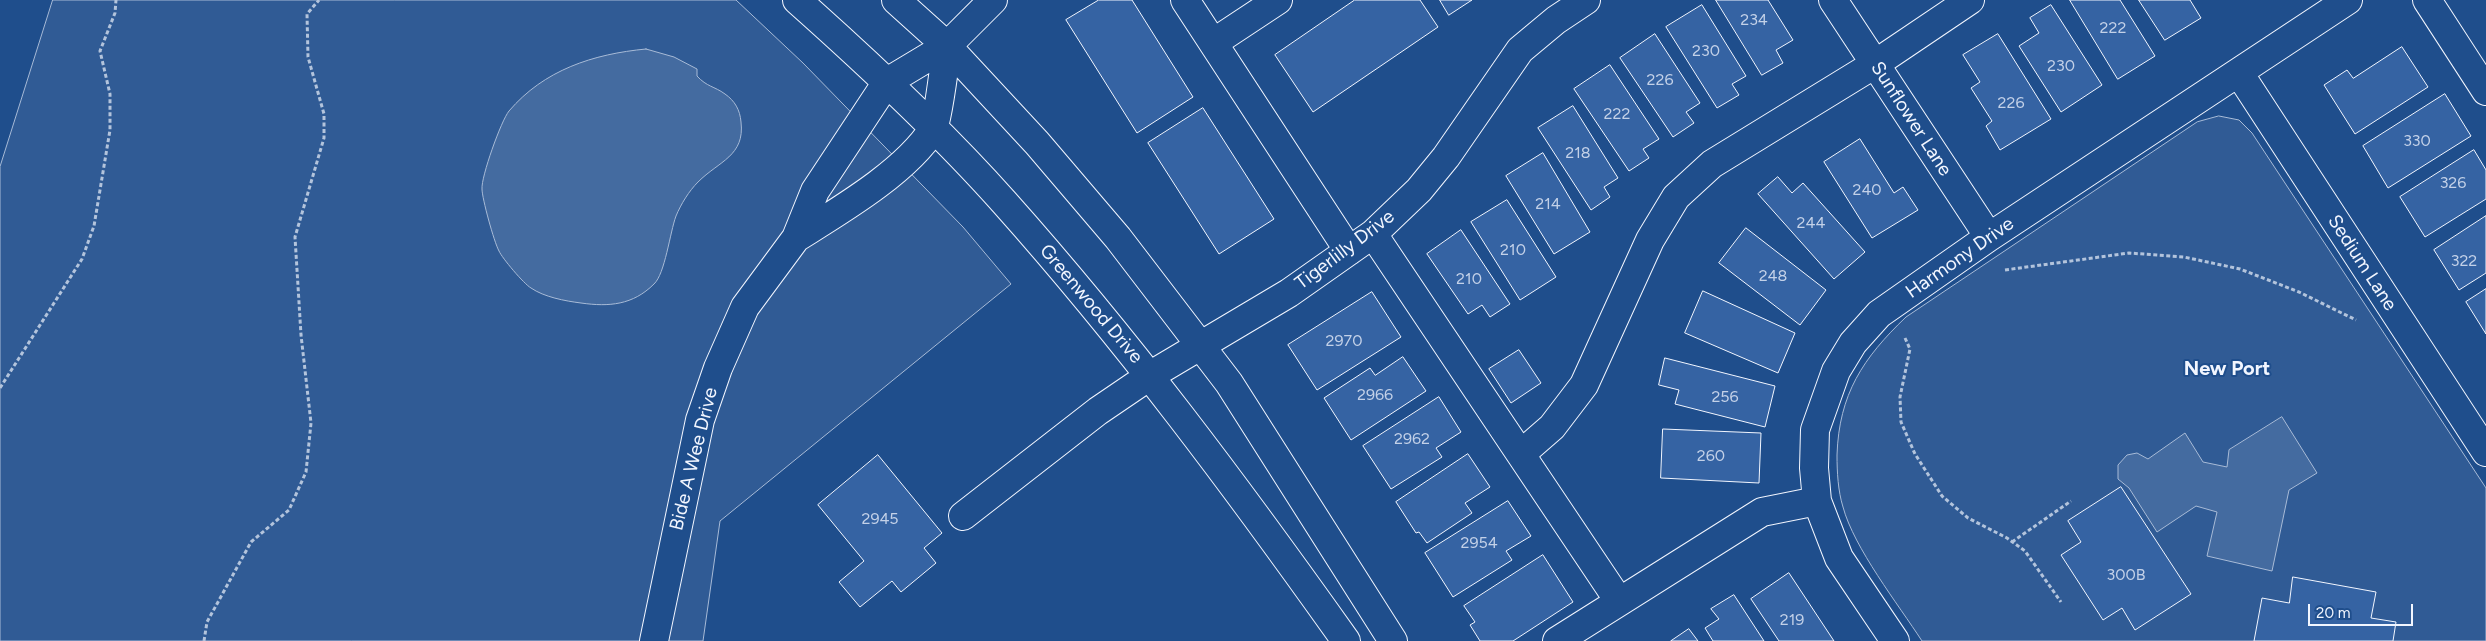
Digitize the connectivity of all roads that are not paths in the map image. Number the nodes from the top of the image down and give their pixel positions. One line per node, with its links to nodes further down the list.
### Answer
1 (797, 0): 15 (street, Greenwood Drive)
2 (896, 0): 12 (street)
3 (994, 0): 12 (street, Bide A Wee Drive)
4 (1185, 0): 11 (street)
5 (1278, 0): 11 (street)
6 (1586, 0): 18 (street, Tigerlilly Drive)
7 (1833, 0): 13 (street, Sunflower Lane)
8 (1970, 0): 13 (street)
9 (2348, 0): 14 (street, Harmony Drive)
10 (2427, 0): 16 (street)
11 (1213, 43): 21 (street)
12 (947, 46): 15 (street, Bide A Wee Drive); 17 (street); 22 (street)
13 (1875, 64): 19 (street, Sunflower Lane); 25 (street)
14 (2239, 73): 19 (street, Harmony Drive); 24 (street, Sedium Lane)
15 (887, 82): 17 (street, Greenwood Drive); 20 (street, Bide A Wee Drive)
16 (2486, 91)
17 (934, 128): 20 (street, Bide A Wee Drive); 23 (street, Greenwood Drive)
18 (1373, 234): 21 (street, Tigerlilly Drive); 25 (street)
19 (1989, 237): 26 (street, Harmony Drive)
20 (796, 238): 29 (street, Bide A Wee Drive)
21 (1349, 252): 22 (street, Tigerlilly Drive)
22 (1202, 346): 23 (street, Tigerlilly Drive); 31 (street)
23 (1151, 375): 27 (street, Tigerlilly Drive); 30 (street, Greenwood Drive)
24 (2486, 452)
25 (1521, 454): 28 (street)
26 (1817, 501): 28 (street); 33 (street, Harmony Drive)
27 (964, 516)
28 (1619, 601): 32 (street)
29 (654, 641)
30 (1346, 641)
31 (1393, 641)
32 (1558, 641)
33 (1895, 641)

